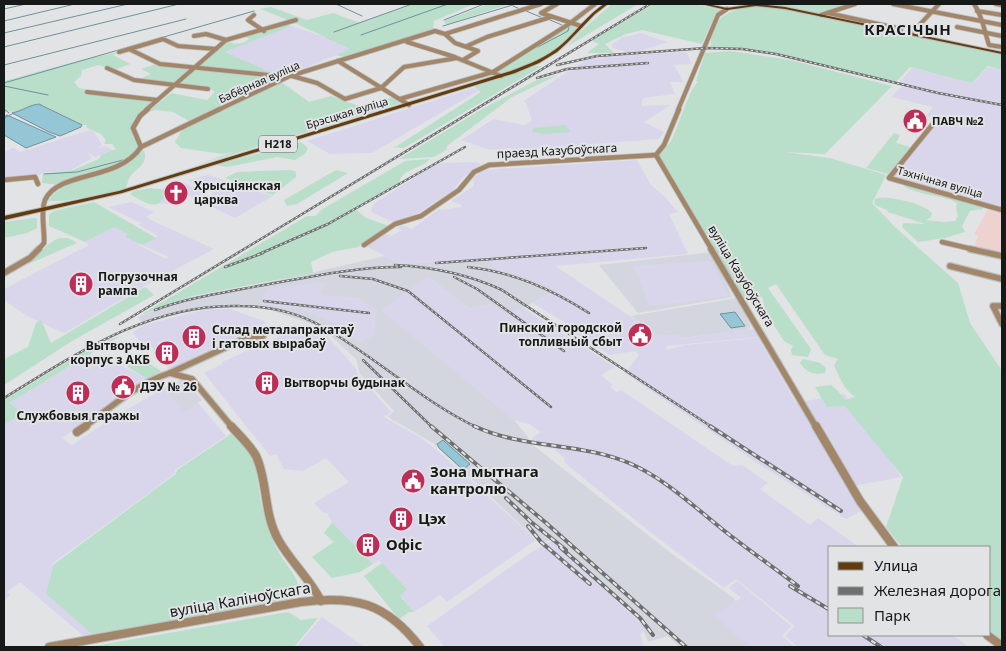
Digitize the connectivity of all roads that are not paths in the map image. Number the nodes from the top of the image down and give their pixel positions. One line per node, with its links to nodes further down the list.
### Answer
1 (541, 4): 12 (street, Бабёрная вуліца)
2 (557, 4): 16 (street)
3 (595, 4): 24 (street)
4 (606, 4): 27 (main road, Брэсцкая вуліца / Н218)
5 (703, 4): 13 (main road)
6 (855, 4): 17 (street)
7 (893, 4): 15 (street)
8 (940, 4): 15 (street)
9 (974, 4): 14 (street)
10 (996, 4): 11 (street)
11 (1002, 4)
12 (526, 8): 16 (street); 32 (street, Бабёрная вуліца)
13 (727, 9): 19 (main road); 62 (street)
14 (977, 11): 20 (street); 23 (street)
15 (932, 12): 23 (street); 33 (street)
16 (541, 13): 21 (street)
17 (828, 13): 19 (street); 25 (street)
18 (254, 15): 30 (street)
19 (822, 15): 25 (main road)
20 (1002, 15)
21 (551, 17): 24 (street); 38 (street)
22 (296, 20): 30 (street)
23 (982, 21): 26 (street); 31 (street)
24 (571, 23): 27 (street); 49 (street)
25 (877, 25): 29 (street); 33 (main road)
26 (1002, 25)
27 (581, 26): 51 (main road, Брэсцкая вуліца / Н218)
28 (957, 27): 31 (street)
29 (901, 28)
30 (264, 31): 36 (street)
31 (984, 33): 35 (street); 39 (street)
32 (445, 34): 37 (street, Бабёрная вуліца); 38 (street)
33 (911, 34): 43 (main road)
34 (194, 36): 36 (street)
35 (1002, 36)
36 (226, 40): 41 (street)
37 (403, 42): 44 (street); 46 (street, Бабёрная вуліца)
38 (467, 46): 45 (street)
39 (1002, 47)
40 (129, 49): 41 (street); 42 (street); 48 (street)
41 (216, 49): 48 (street)
42 (119, 52)
43 (1002, 53)
44 (457, 58): 45 (street); 54 (street)
45 (463, 60): 49 (street)
46 (338, 62): 50 (street, Бабёрная вуліца); 54 (street)
47 (107, 68): 53 (street)
48 (195, 68): 52 (street); 53 (street)
49 (493, 72): 51 (street); 57 (street)
50 (290, 76): 52 (street, Бабёрная вуліца); 54 (street)
51 (501, 76): 59 (main road, Брэсцкая вуліца / Н218)
52 (282, 79): 61 (street, Бабёрная вуліца)
53 (176, 85): 55 (street); 58 (street)
54 (381, 88): 57 (street)
55 (208, 89)
56 (87, 92): 58 (street)
57 (400, 99): 59 (street)
58 (157, 100): 61 (street)
59 (409, 105): 65 (main road, Брэсцкая вуліца / Н218)
60 (937, 118): 66 (street, Тэхнічная вуліца)
61 (141, 147): 65 (street)
62 (656, 155): 69 (street, праезд Казубоўскага); 79 (street, вуліца Казубоўскага)
63 (4, 180): 64 (street)
64 (38, 184)
65 (44, 210): 67 (main road, Брэсцкая вуліца / Н218); 72 (street)
66 (1002, 210)
67 (4, 218)
68 (942, 242): 70 (street)
69 (364, 245)
70 (1002, 256)
71 (950, 266): 73 (street)
72 (4, 273)
73 (1002, 279)
74 (1002, 306): 75 (street)
75 (1002, 324)
76 (263, 336): 77 (street)
77 (170, 373): 78 (street); 80 (street)
78 (77, 432)
79 (893, 546)
80 (321, 601): 83 (street, вуліца Каліноўскага); 84 (street, вуліца Каліноўскага)
81 (988, 636): 82 (street)
82 (1002, 646)
83 (49, 647)
84 (420, 647)

